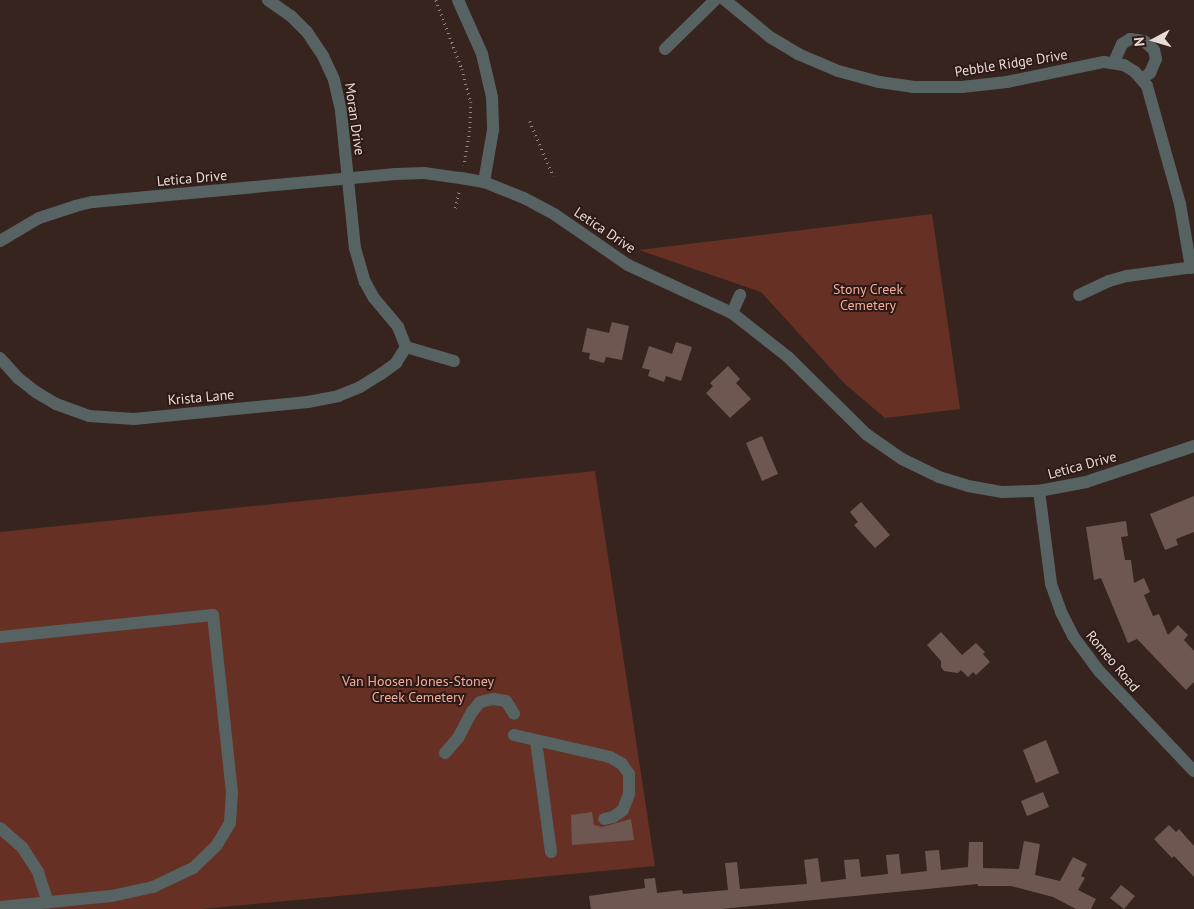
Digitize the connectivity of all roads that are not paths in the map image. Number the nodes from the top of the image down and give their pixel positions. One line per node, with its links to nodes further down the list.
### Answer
1 (268, 0): 8 (street, Moran Drive)
2 (458, 0): 9 (street)
3 (715, 0): 5 (street)
4 (725, 0): 6 (street, Pebble Ridge Drive)
5 (665, 49)
6 (1114, 62): 7 (street); 7 (street)
7 (1142, 79): 11 (street)
8 (347, 179): 9 (street, Letica Drive); 10 (street, Letica Drive); 15 (street, Moran Drive)
9 (484, 182): 14 (street, Letica Drive)
10 (0, 242)
11 (1192, 267): 13 (street)
12 (740, 295): 14 (street)
13 (1079, 295)
14 (732, 313): 19 (street, Letica Drive)
15 (406, 347): 16 (street, Krista Lane); 17 (street)
16 (0, 358)
17 (454, 361)
18 (1194, 446): 19 (street, Letica Drive)
19 (1039, 491): 25 (street, Romeo Road)
20 (0, 637): 29 (street)
21 (514, 714): 24 (street)
22 (514, 735): 23 (street)
23 (536, 741): 26 (street); 28 (street)
24 (445, 753)
25 (1194, 771)
26 (604, 818)
27 (0, 828): 29 (street)
28 (551, 852)
29 (48, 902): 30 (street)
30 (0, 907)

